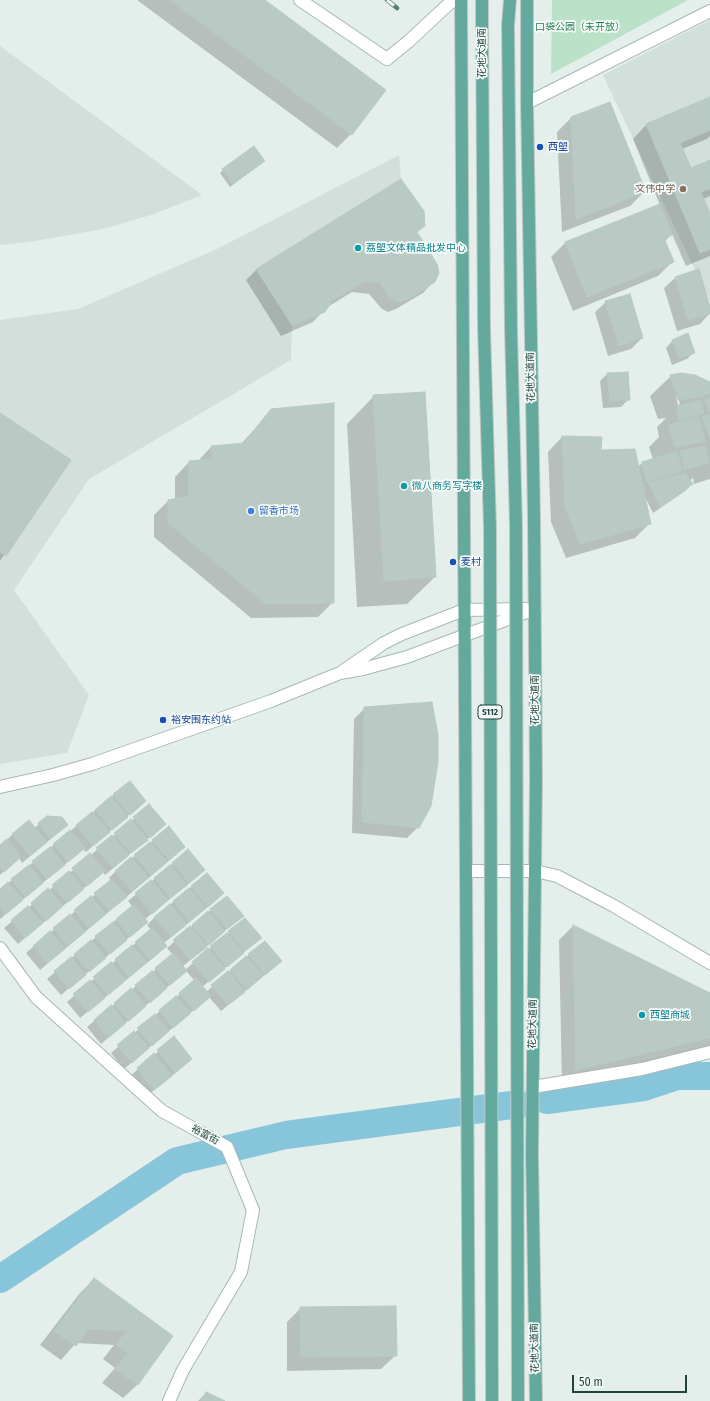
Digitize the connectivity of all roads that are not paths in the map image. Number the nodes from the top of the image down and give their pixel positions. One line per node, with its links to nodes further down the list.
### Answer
1 (300, 0): 2 (street)
2 (453, 0)
3 (461, 0): 10 (main road, 花地大道南)
4 (482, 0): 22 (main road, 花地大道南 / S112, bridge)
5 (509, 0): 23 (main road, 花地大道南 / S112, bridge)
6 (528, 0): 8 (main road, 花地大道南)
7 (710, 11): 8 (street)
8 (527, 103): 9 (main road, 花地大道南)
9 (535, 609): 10 (street); 11 (street); 15 (main road, 花地大道南)
10 (464, 610): 11 (main road, 花地大道南); 12 (street)
11 (464, 636): 12 (street); 14 (main road, 花地大道南)
12 (340, 673): 13 (street)
13 (0, 787)
14 (466, 871): 15 (street); 21 (main road, 花地大道南)
15 (535, 871): 17 (street); 19 (main road, 花地大道南)
16 (0, 948): 20 (street, 裕富街)
17 (710, 963)
18 (710, 1052): 19 (street)
19 (533, 1087): 24 (main road, 花地大道南)
20 (169, 1401)
21 (469, 1401)
22 (492, 1401)
23 (518, 1401)
24 (536, 1401)

